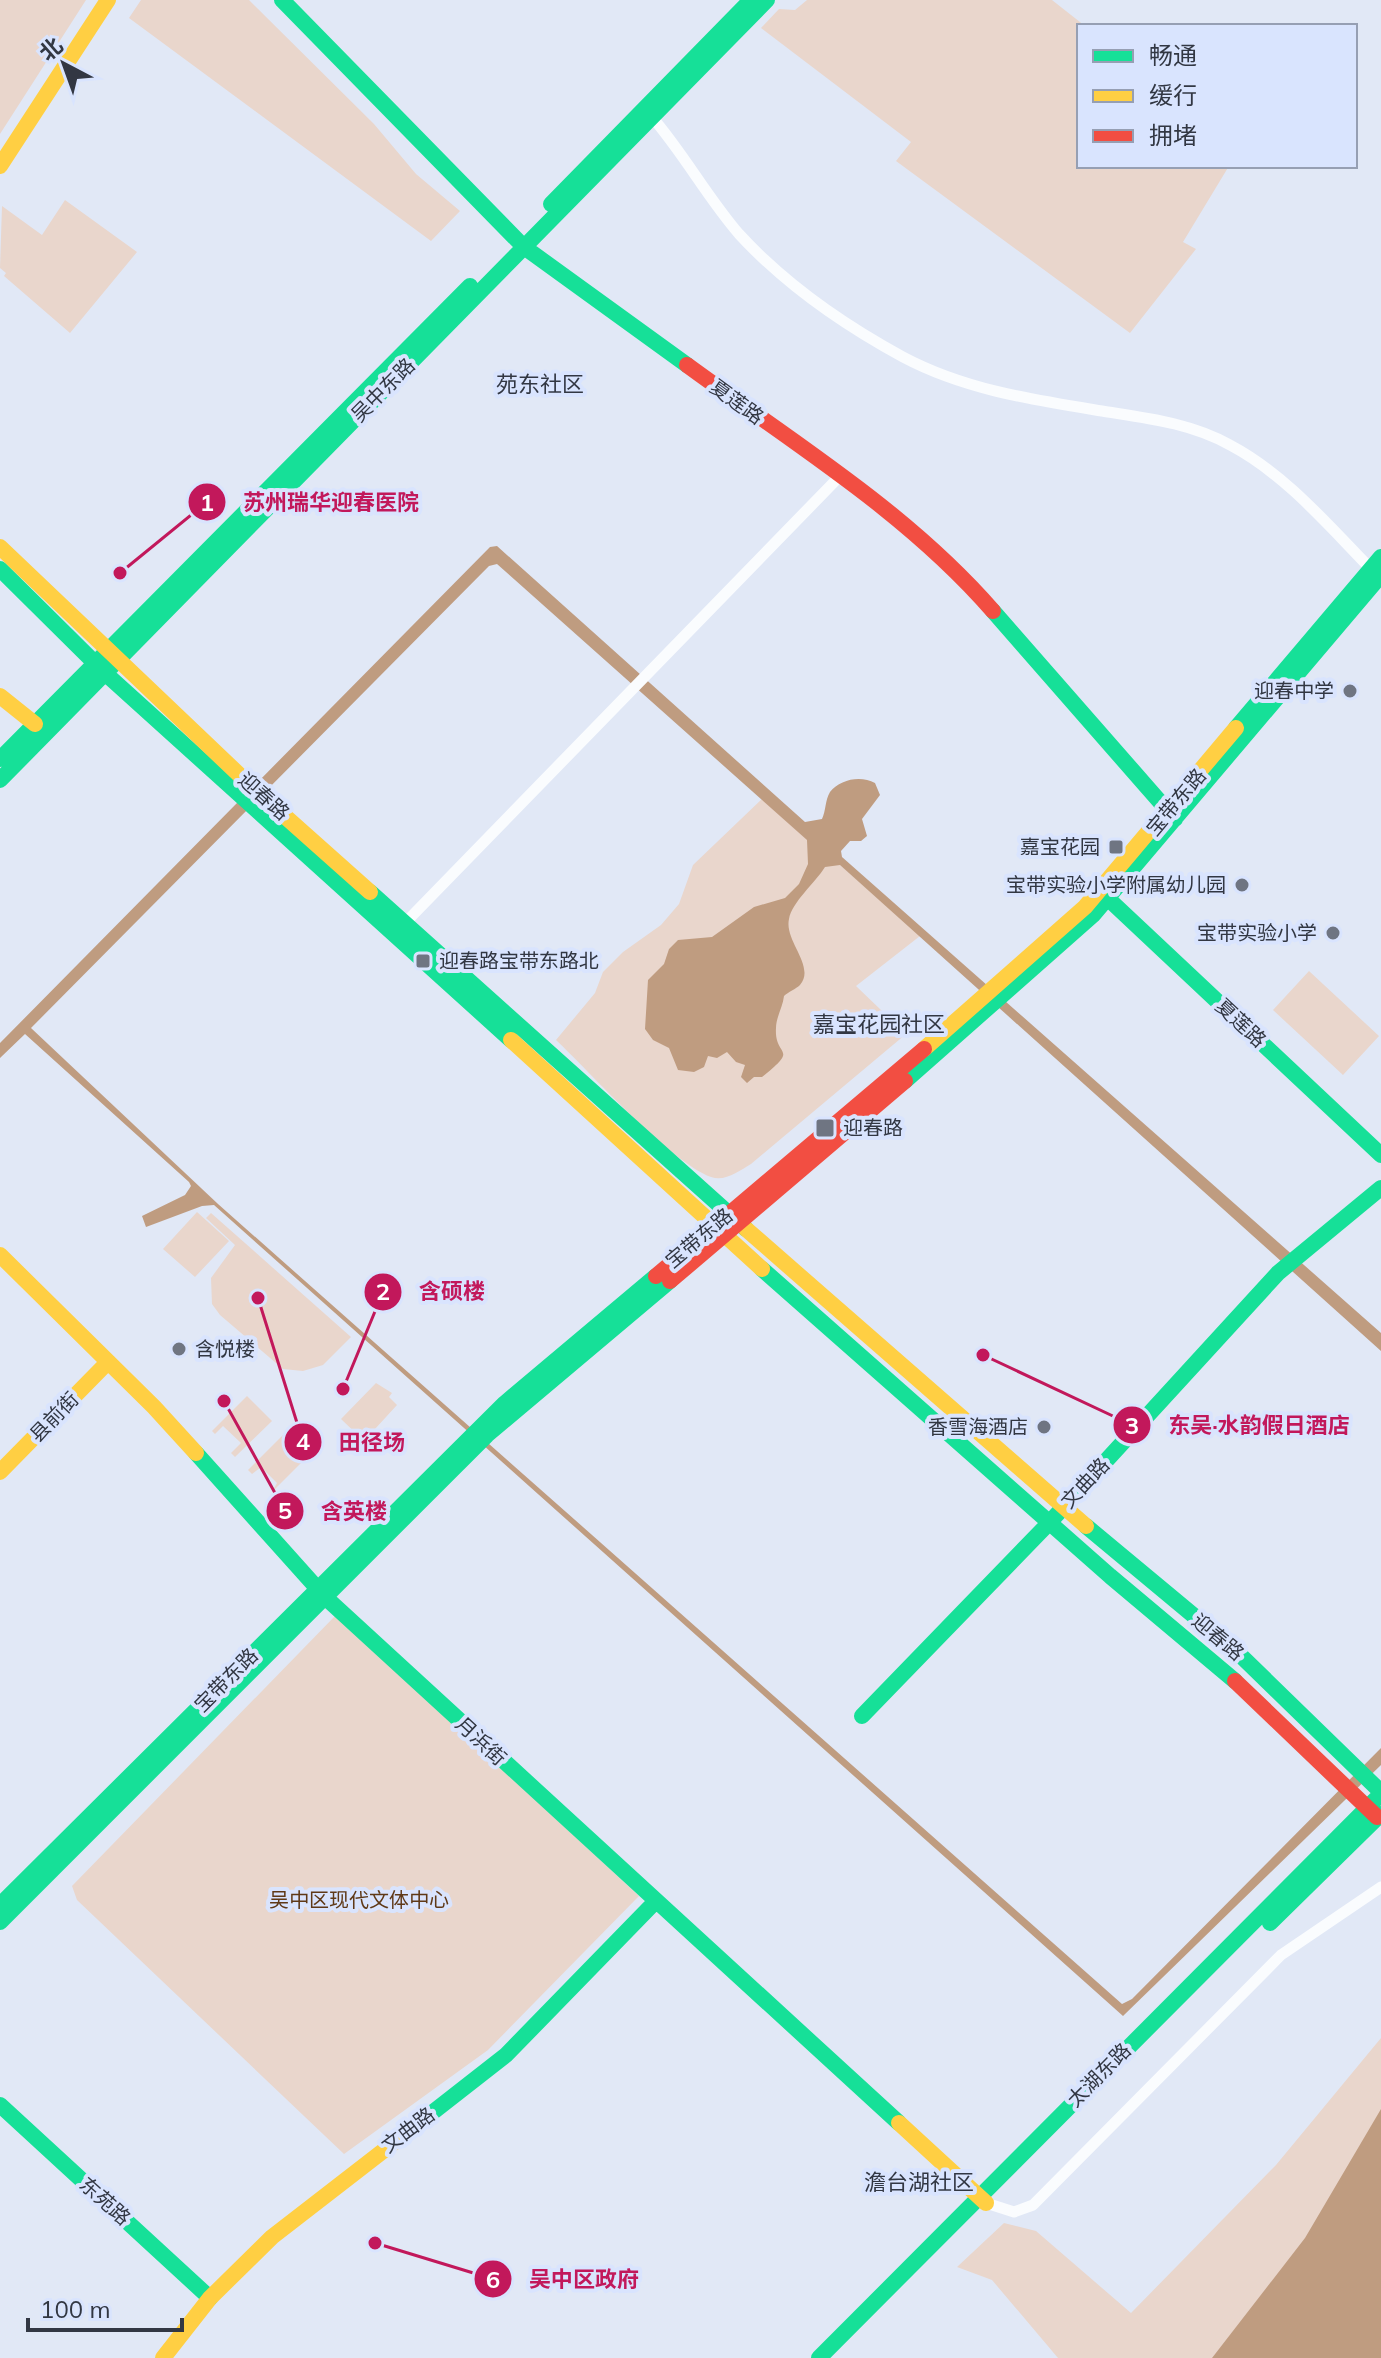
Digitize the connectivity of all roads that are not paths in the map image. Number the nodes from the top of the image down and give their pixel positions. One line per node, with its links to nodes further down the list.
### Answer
1 (108, 0): 6 (main road)
2 (282, 0): 7 (main road, 夏莲路)
3 (751, 0): 7 (main road, 吴中东路)
4 (767, 0): 5 (main road, 吴中东路)
5 (652, 117): 7 (main road, 吴中东路); 10 (street)
6 (0, 166)
7 (520, 244): 8 (main road, 夏莲路); 12 (main road, 吴中东路)
8 (839, 477): 19 (main road, 夏莲路); 21 (street)
9 (0, 547): 12 (main road, 迎春路)
10 (1378, 567): 19 (main road, 宝带东路)
11 (0, 569): 13 (main road, 迎春路)
12 (114, 655): 13 (main road, 吴中东路); 18 (main road, 迎春路)
13 (101, 668): 15 (main road, 吴中东路); 17 (main road, 吴中东路); 18 (main road, 迎春路)
14 (0, 696): 15 (main road)
15 (35, 724): 16 (main road, 吴中东路)
16 (0, 759)
17 (0, 780)
18 (250, 794): 21 (main road, 迎春路); 25 (main road, 迎春路)
19 (1172, 816): 20 (main road, 宝带东路)
20 (1104, 895): 22 (main road, 夏莲路); 24 (main road, 宝带东路)
21 (405, 923): 24 (main road, 迎春路)
22 (1381, 1155)
23 (1381, 1188): 29 (main road, 文曲路)
24 (733, 1217): 25 (main road, 宝带东路); 29 (main road, 迎春路)
25 (718, 1230): 30 (main road, 迎春路); 31 (main road, 宝带东路)
26 (0, 1255): 27 (main road, 月浜街)
27 (108, 1362): 28 (main road, 县前街); 31 (main road, 月浜街)
28 (0, 1472)
29 (1063, 1507): 30 (main road, 文曲路); 33 (main road, 迎春路)
30 (1050, 1522): 32 (main road, 文曲路); 35 (main road, 迎春路)
31 (321, 1593): 37 (main road, 月浜街); 38 (main road, 宝带东路); 39 (main road, 宝带东路)
32 (862, 1716)
33 (1381, 1793): 41 (main road, 太湖东路)
34 (1381, 1814): 41 (main road, 太湖东路)
35 (1381, 1821)
36 (1381, 1887): 41 (street)
37 (655, 1902): 41 (main road, 月浜街); 42 (main road, 文曲路)
38 (0, 1905)
39 (0, 1922)
40 (0, 2105): 42 (main road, 东苑路)
41 (982, 2199): 44 (main road, 太湖东路); 45 (main road, 太湖东路)
42 (210, 2298): 43 (main road, 文曲路)
43 (163, 2358)
44 (819, 2358)
45 (836, 2358)

